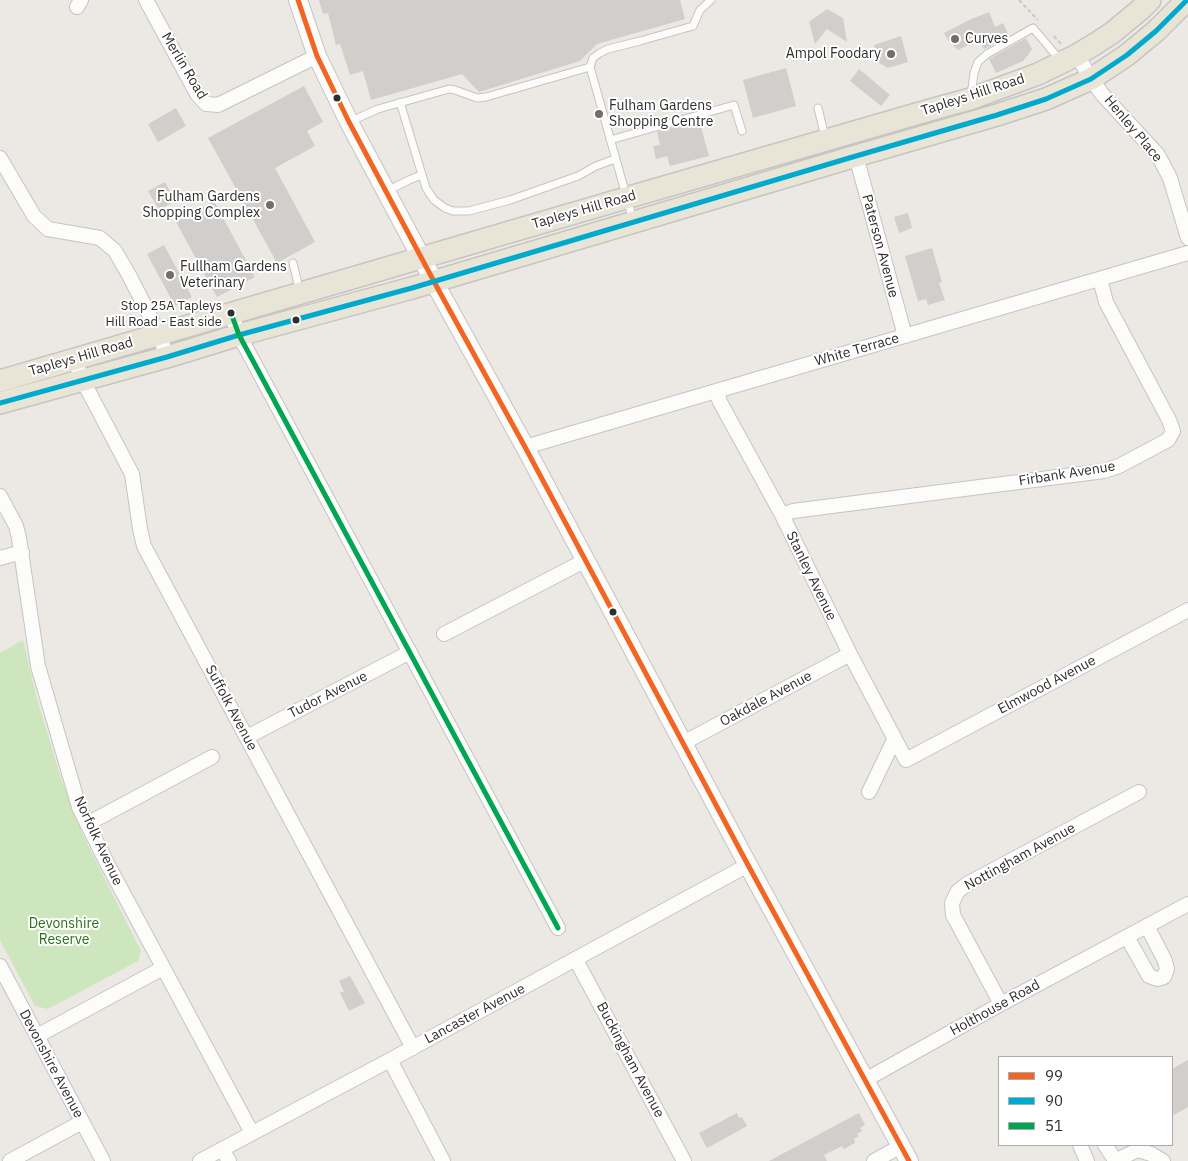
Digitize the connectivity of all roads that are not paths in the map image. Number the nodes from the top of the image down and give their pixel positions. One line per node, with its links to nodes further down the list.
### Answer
1 (146, 0): 6 (street, Merlin Road)
2 (298, 0): 6 (street)
3 (711, 0): 8 (lane)
4 (1150, 0): 7 (main road, Tapleys Hill Road)
5 (1187, 0): 9 (main road, Tapleys Hill Road)
6 (317, 56): 13 (street)
7 (1069, 59): 9 (street, Henley Place); 10 (main road, Tapleys Hill Road); 10 (lane)
8 (590, 67): 11 (lane); 15 (lane)
9 (1091, 79): 17 (main road, Tapleys Hill Road); 25 (street, Henley Place)
10 (970, 99): 16 (main road, Tapleys Hill Road)
11 (400, 102): 13 (lane); 20 (lane)
12 (818, 108): 16 (lane)
13 (349, 122): 22 (street)
14 (742, 131): 15 (lane)
15 (610, 140): 19 (lane)
16 (826, 140): 23 (main road, Tapleys Hill Road)
17 (856, 156): 24 (main road, Tapleys Hill Road); 35 (street, Paterson Avenue)
18 (0, 158): 21 (street)
19 (615, 159): 20 (lane); 23 (lane)
20 (422, 175): 22 (lane)
21 (5, 179): 33 (street)
22 (386, 192): 27 (street)
23 (626, 198): 24 (lane); 27 (main road, Tapleys Hill Road)
24 (634, 222): 30 (main road, Tapleys Hill Road)
25 (1188, 238)
26 (1188, 253): 29 (street, White Terrace)
27 (422, 258): 30 (street); 31 (main road, Tapleys Hill Road)
28 (293, 263): 31 (lane)
29 (1100, 279): 35 (street, White Terrace); 44 (street, Firbank Avenue)
30 (434, 281): 34 (main road, Tapleys Hill Road); 42 (street)
31 (301, 293): 32 (main road, Tapleys Hill Road)
32 (231, 313): 33 (main road, Tapleys Hill Road); 34 (street)
33 (159, 334): 36 (street); 37 (main road, Tapleys Hill Road)
34 (239, 335): 36 (main road, Tapleys Hill Road); 50 (street)
35 (905, 336): 40 (street, White Terrace)
36 (167, 357): 39 (main road, Tapleys Hill Road)
37 (74, 360): 38 (main road, Tapleys Hill Road); 39 (street, Suffolk Avenue)
38 (0, 381)
39 (83, 381): 41 (main road, Tapleys Hill Road); 52 (street, Suffolk Avenue)
40 (716, 392): 42 (street, White Terrace); 44 (street, Stanley Avenue)
41 (0, 403)
42 (525, 447): 47 (street)
43 (0, 496): 45 (street, Norfolk Avenue)
44 (782, 516): 51 (street, Stanley Avenue)
45 (22, 552): 46 (street); 59 (street, Norfolk Avenue)
46 (0, 558)
47 (586, 560): 49 (street); 54 (street)
48 (1188, 610): 56 (street, Elmwood Avenue)
49 (444, 634)
50 (410, 652): 52 (street, Tudor Avenue); 63 (street)
51 (850, 654): 53 (street, Stanley Avenue); 54 (street, Oakdale Avenue)
52 (247, 737): 70 (street, Suffolk Avenue)
53 (894, 740): 56 (street, Stanley Avenue); 57 (street)
54 (683, 743): 60 (street)
55 (212, 757): 59 (street)
56 (906, 760)
57 (869, 792)
58 (1139, 792): 68 (street, Nottingham Avenue)
59 (87, 824): 67 (street, Norfolk Avenue)
60 (748, 865): 65 (street, Lancaster Avenue); 72 (street)
61 (1188, 904): 62 (street, Holthouse Road)
62 (1147, 926): 64 (street, Holthouse Road); 64 (street)
63 (558, 928)
64 (1127, 936): 68 (street, Holthouse Road)
65 (576, 960): 70 (street, Lancaster Avenue); 83 (street, Buckingham Avenue)
66 (0, 966): 69 (street, Devonshire Avenue)
67 (163, 968): 69 (street); 74 (street, Norfolk Avenue)
68 (1001, 1004): 72 (street, Holthouse Road)
69 (37, 1036): 73 (street, Devonshire Avenue)
70 (413, 1048): 71 (street, Lancaster Avenue)
71 (390, 1060): 74 (street, Lancaster Avenue); 82 (street)
72 (865, 1080): 77 (street)
73 (82, 1122): 79 (street); 80 (street, Devonshire Avenue)
74 (252, 1133): 78 (street, Lancaster Avenue)
75 (1080, 1146): 85 (street)
76 (1105, 1146): 86 (street)
77 (905, 1154): 84 (street)
78 (226, 1155): 81 (street, Lancaster Avenue)
79 (10, 1161)
80 (103, 1161)
81 (200, 1161)
82 (443, 1161)
83 (684, 1161)
84 (874, 1161)
85 (1086, 1161)
86 (1114, 1161): 87 (street)
87 (1163, 1161)

